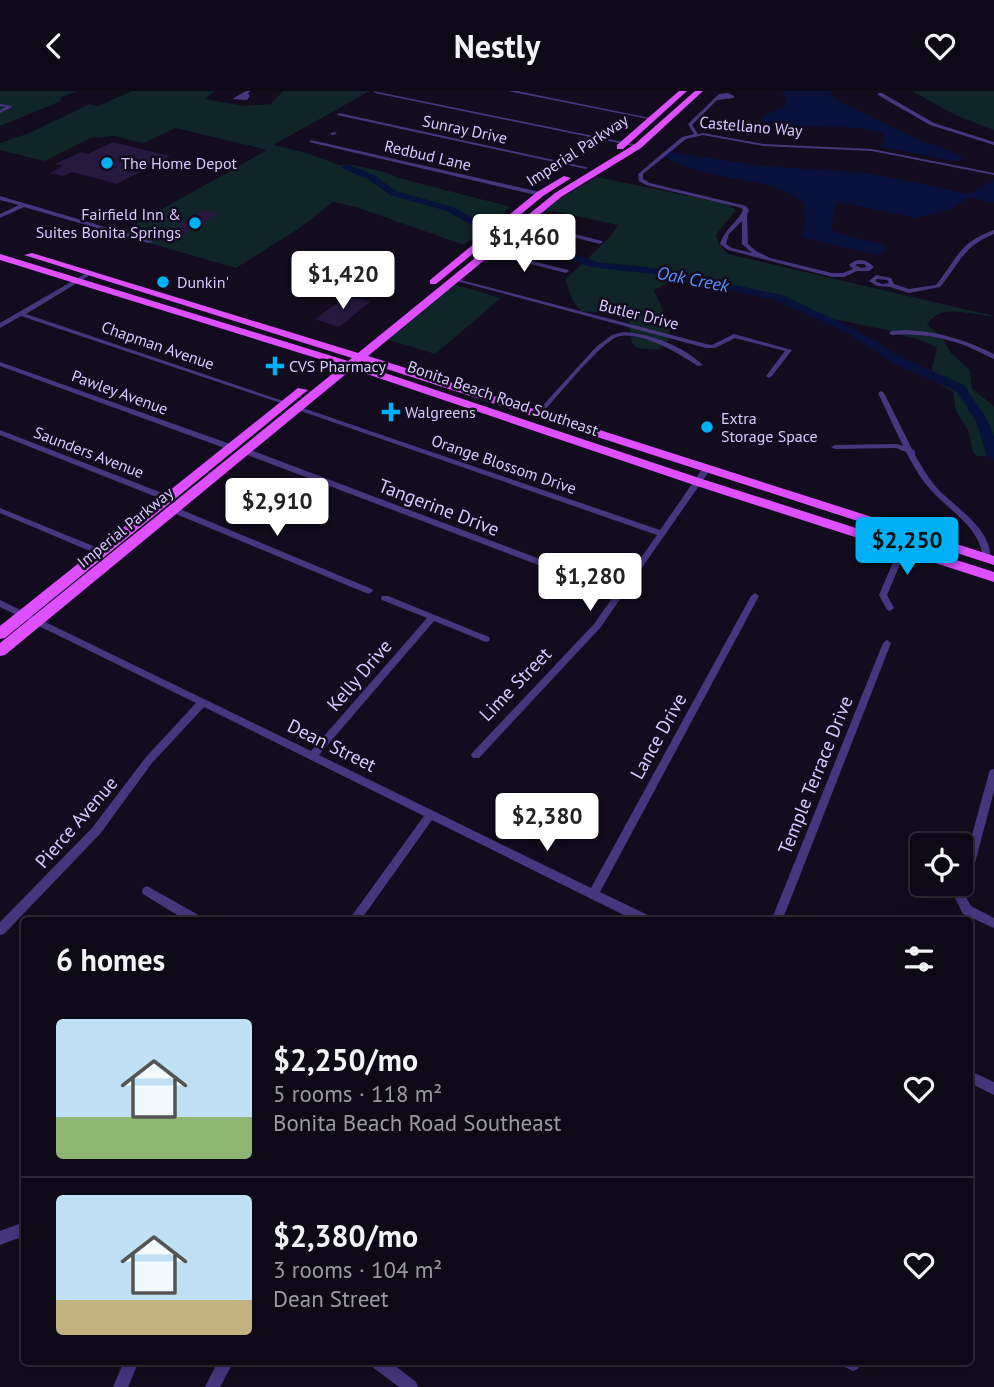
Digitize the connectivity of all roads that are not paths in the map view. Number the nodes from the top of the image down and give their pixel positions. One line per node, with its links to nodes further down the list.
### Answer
1 (510, 91): 11 (street)
2 (683, 91): 11 (main road, Imperial Parkway)
3 (699, 91): 6 (main road, Imperial Parkway)
4 (375, 92): 14 (street)
5 (879, 93): 15 (street)
6 (692, 95): 16 (main road, Imperial Parkway)
7 (716, 99): 12 (street)
8 (0, 105): 9 (street)
9 (0, 112)
10 (339, 114): 17 (street, Sunray Drive)
11 (653, 119): 14 (main road, Imperial Parkway)
12 (696, 134): 18 (street, Castellano Way); 24 (street, Castellano Way)
13 (311, 141): 19 (street, Redbud Lane)
14 (625, 143): 16 (street); 17 (main road, Imperial Parkway)
15 (994, 144)
16 (638, 146): 26 (main road, Imperial Parkway)
17 (586, 168): 19 (main road, Imperial Parkway)
18 (994, 174)
19 (540, 194): 33 (main road, Imperial Parkway)
20 (0, 198): 21 (street)
21 (14, 202): 22 (street); 23 (street)
22 (23, 205): 25 (street); 30 (street)
23 (0, 209)
24 (744, 215): 28 (street); 29 (street)
25 (0, 216)
26 (524, 223): 31 (street); 34 (main road, Imperial Parkway)
27 (994, 232): 43 (street)
28 (726, 234): 29 (street); 36 (street)
29 (744, 235): 36 (street)
30 (150, 242)
31 (600, 242)
32 (0, 246): 40 (main road, Bonita Beach Road Southeast)
33 (472, 250): 34 (main road); 37 (main road, Imperial Parkway)
34 (489, 251): 39 (street); 41 (main road, Imperial Parkway)
35 (0, 257): 42 (main road, Bonita Beach Road Southeast)
36 (771, 260): 38 (street)
37 (454, 265): 41 (main road); 48 (main road, Imperial Parkway)
38 (857, 269)
39 (566, 271)
40 (92, 272): 42 (street); 48 (main road, Bonita Beach Road Southeast)
41 (455, 279): 48 (main road, Imperial Parkway); 51 (street, Butler Drive)
42 (78, 281): 44 (street); 48 (main road, Bonita Beach Road Southeast)
43 (891, 285)
44 (21, 314): 45 (street); 54 (street, Chapman Avenue)
45 (0, 325)
46 (892, 333): 47 (street)
47 (994, 357)
48 (349, 358): 53 (main road, Bonita Beach Road Southeast); 54 (main road, Imperial Parkway); 55 (main road, Bonita Beach Road Southeast)
49 (0, 364): 57 (street, Pawley Avenue)
50 (699, 365): 55 (street)
51 (769, 376)
52 (881, 393): 60 (street)
53 (449, 398): 55 (main road); 62 (main road, Bonita Beach Road Southeast)
54 (291, 405): 57 (main road, Imperial Parkway); 59 (main road, Imperial Parkway); 66 (street, Orange Blossom Drive)
55 (538, 414): 61 (main road, Bonita Beach Road Southeast)
56 (0, 432): 63 (street, Saunders Avenue)
57 (230, 447): 63 (main road, Imperial Parkway)
58 (835, 447): 60 (street)
59 (245, 451): 65 (main road, Imperial Parkway); 73 (street, Tangerine Drive)
60 (911, 451): 70 (street)
61 (706, 470): 62 (street, Lime Street); 70 (main road, Bonita Beach Road Southeast)
62 (698, 482): 66 (street, Lime Street); 67 (main road, Bonita Beach Road Southeast)
63 (167, 498): 69 (main road, Imperial Parkway)
64 (0, 510): 69 (street)
65 (174, 510): 72 (street); 80 (main road, Imperial Parkway)
66 (662, 534): 73 (street, Lime Street)
67 (863, 535): 68 (main road, Bonita Beach Road Southeast); 70 (main road)
68 (902, 548): 71 (main road, Bonita Beach Road Southeast); 77 (street)
69 (100, 552): 78 (main road, Imperial Parkway)
70 (991, 560)
71 (994, 577)
72 (369, 591)
73 (621, 593): 86 (street, Lime Street)
74 (755, 596): 91 (street, Lance Drive)
75 (385, 598): 79 (street)
76 (0, 603): 78 (street, Dean Street)
77 (890, 608)
78 (23, 614): 80 (street, Dean Street); 81 (main road, Imperial Parkway)
79 (433, 617): 82 (street); 87 (street, Kelly Drive)
80 (38, 621): 84 (main road, Imperial Parkway); 85 (street, Dean Street)
81 (0, 634)
82 (486, 639)
83 (887, 643): 95 (street, Temple Terrace Drive)
84 (0, 651)
85 (202, 703): 87 (street, Dean Street); 97 (street, Pierce Avenue)
86 (476, 755)
87 (312, 757): 89 (street, Dean Street)
88 (994, 773): 96 (street)
89 (431, 814): 91 (street, Dean Street); 93 (street)
90 (147, 891): 92 (street)
91 (593, 894): 94 (street, Dean Street)
92 (191, 917)
93 (356, 917)
94 (640, 917)
95 (778, 917)
96 (994, 923)
97 (0, 930)
98 (973, 1078): 99 (street)
99 (994, 1089)
100 (21, 1230): 101 (street)
101 (0, 1238)
102 (130, 1365): 105 (street)
103 (225, 1365): 106 (street)
104 (381, 1365): 107 (street)
105 (120, 1387)
106 (212, 1387)
107 (411, 1387)

